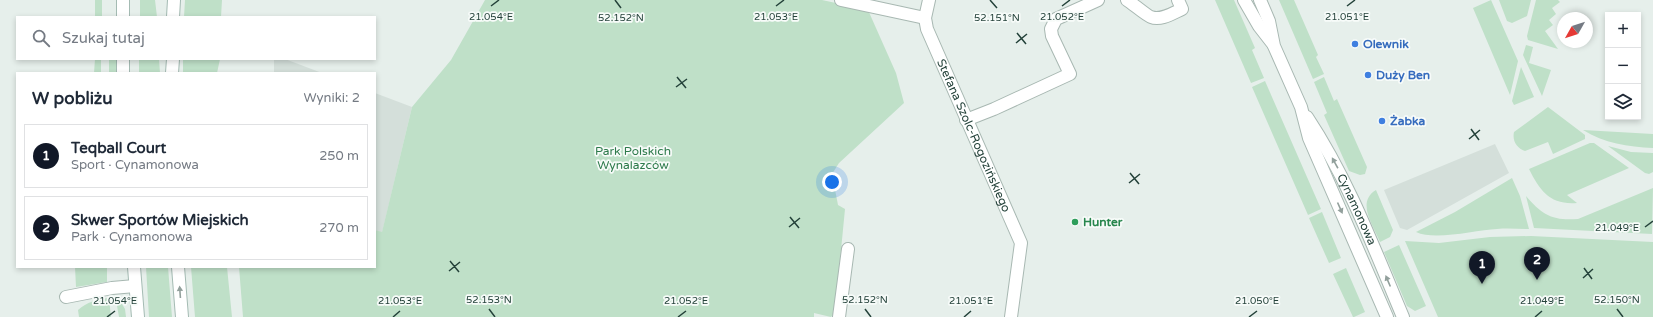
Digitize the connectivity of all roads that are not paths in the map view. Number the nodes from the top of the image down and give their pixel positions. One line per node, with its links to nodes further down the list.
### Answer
1 (123, 0): 10 (street)
2 (174, 0): 11 (street)
3 (841, 0): 12 (street)
4 (929, 0): 12 (street, Stefana Szolc-Rogozińskiego)
5 (1098, 0): 19 (street)
6 (1127, 0): 7 (street)
7 (1178, 0)
8 (1244, 0): 13 (street, Cynamonowa)
9 (1260, 0): 13 (street, Cynamonowa)
10 (123, 16)
11 (173, 16)
12 (925, 18): 19 (street, Stefana Szolc-Rogozińskiego)
13 (1274, 46): 18 (street, Cynamonowa)
14 (123, 60): 16 (street)
15 (173, 60): 17 (street)
16 (123, 72)
17 (172, 72)
18 (1301, 107): 29 (street, Cynamonowa, one-way to 29); 30 (street, Cynamonowa, one-way to 18)
19 (966, 120): 28 (street, Stefana Szolc-Rogozińskiego)
20 (848, 249): 27 (street)
21 (134, 268): 23 (street)
22 (178, 268): 26 (street, one-way to 22)
23 (135, 286): 24 (street); 25 (street)
24 (66, 297)
25 (138, 317)
26 (182, 317)
27 (839, 317)
28 (1011, 317)
29 (1387, 317)
30 (1403, 317)

